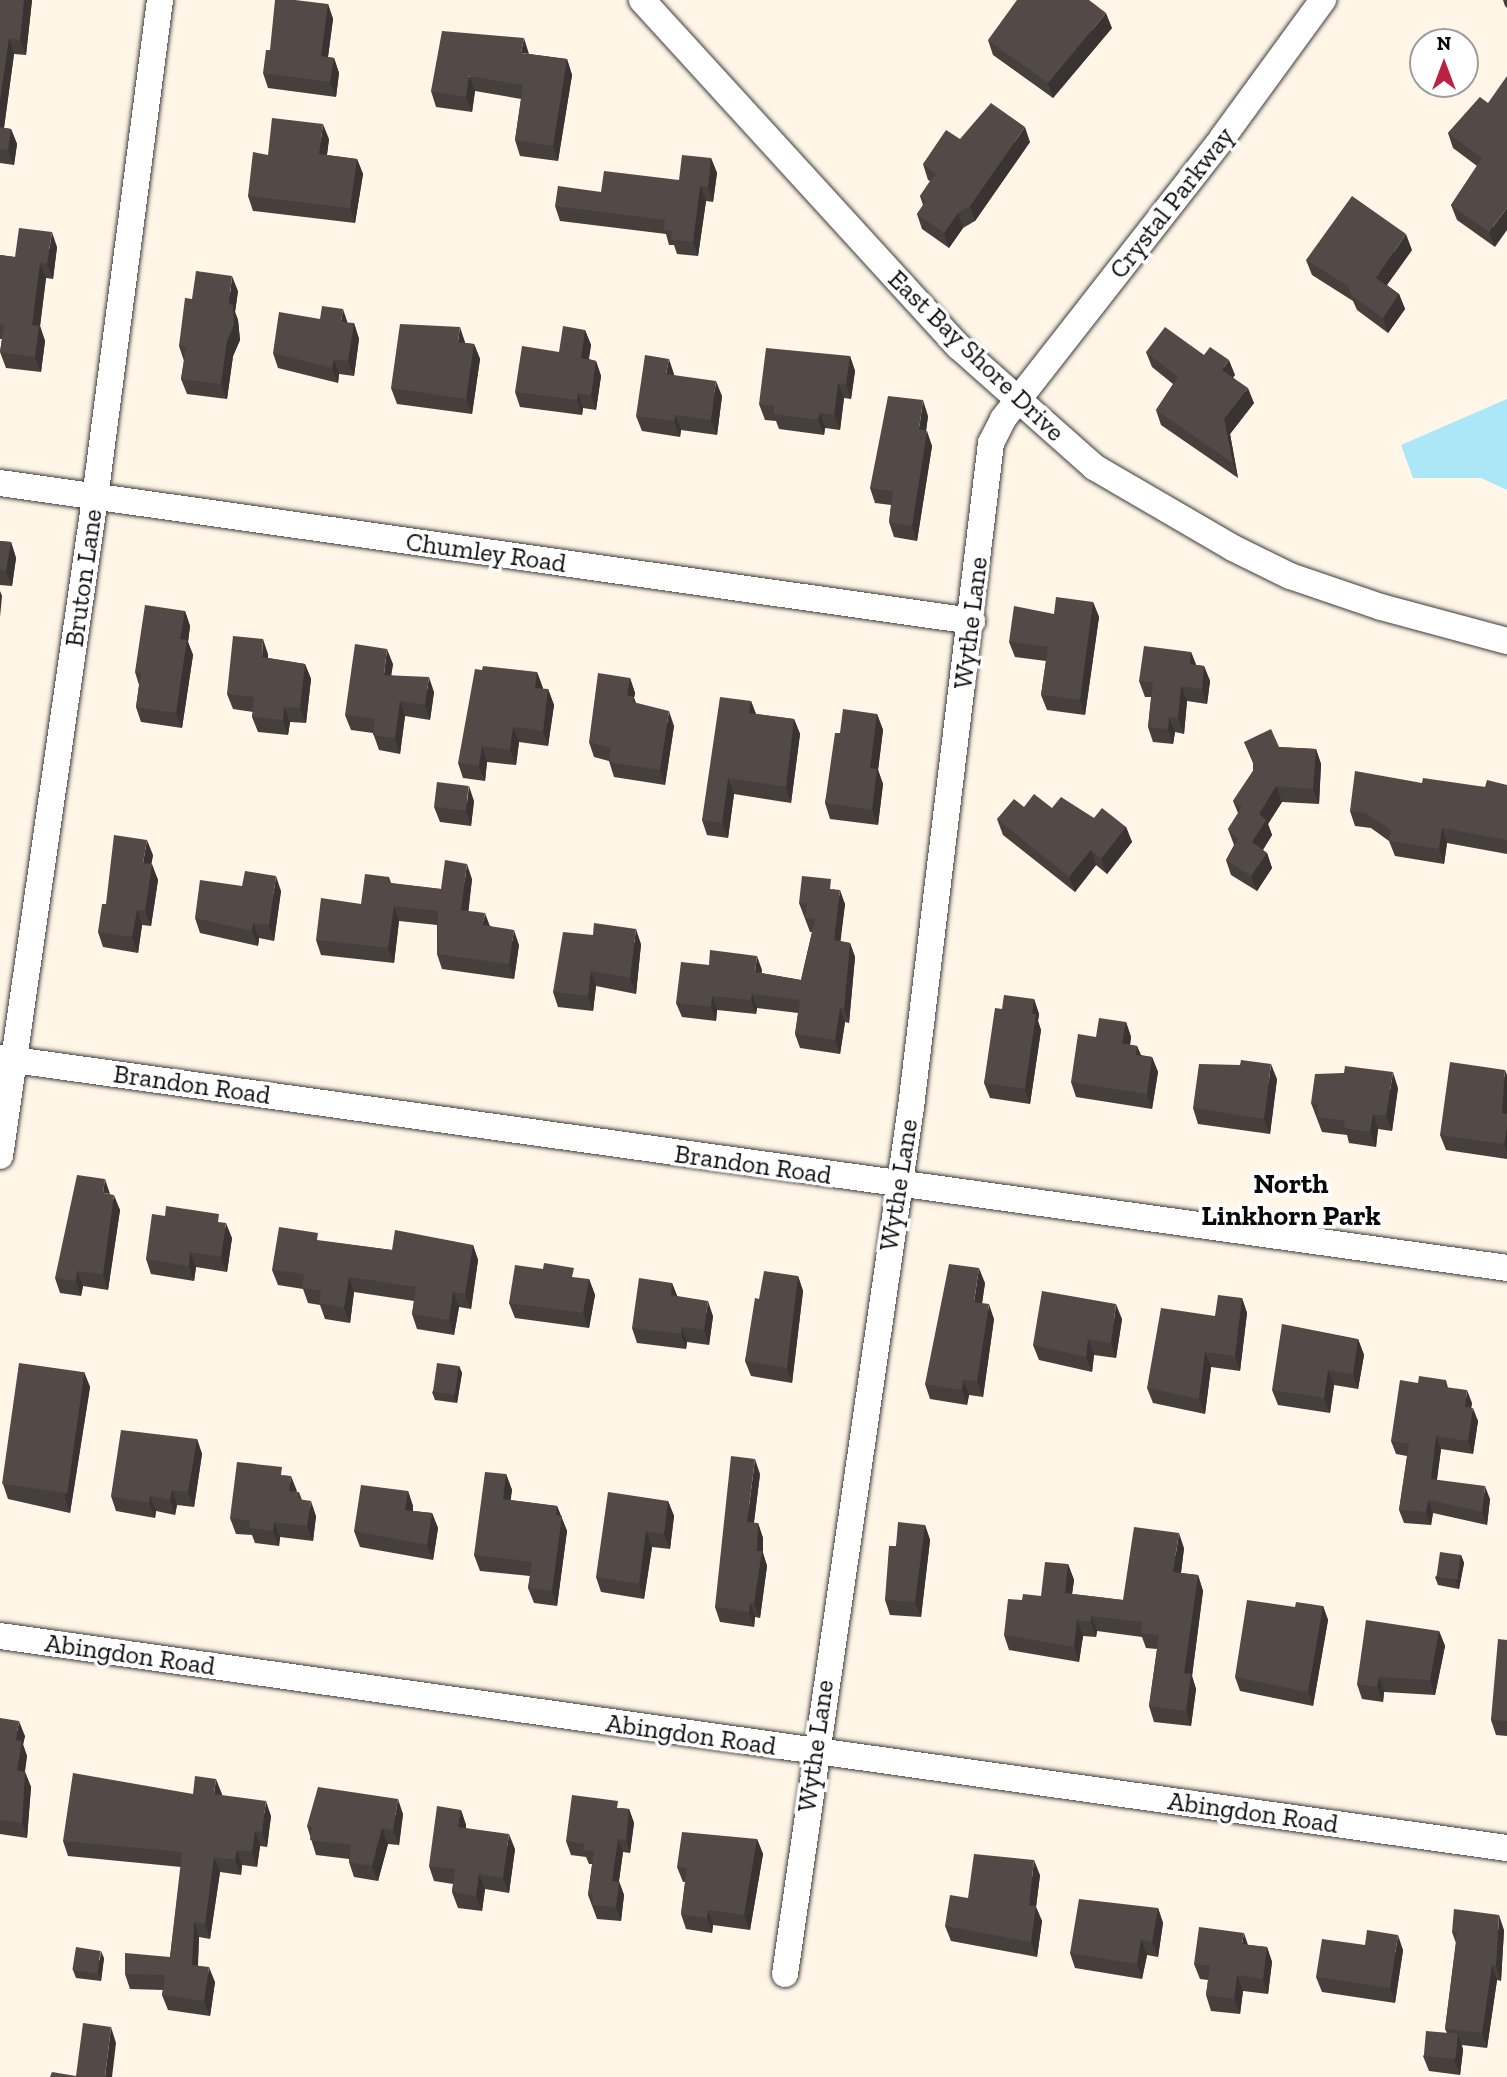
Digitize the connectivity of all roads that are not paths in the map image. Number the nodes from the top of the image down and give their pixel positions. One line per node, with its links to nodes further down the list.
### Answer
1 (160, 0): 6 (street, Bruton Lane)
2 (642, 0): 4 (street, East Bay Shore Drive)
3 (1323, 0): 4 (street, Crystal Parkway)
4 (1016, 402): 7 (street, Wythe Lane); 8 (street, East Bay Shore Drive)
5 (0, 484): 6 (street, Chumley Road)
6 (95, 498): 7 (street, Chumley Road); 9 (street, Bruton Lane)
7 (972, 621): 11 (street, Wythe Lane)
8 (1507, 641)
9 (7, 1059): 10 (street, Bruton Lane); 11 (street, Brandon Road)
10 (0, 1156)
11 (900, 1186): 12 (street, Brandon Road); 14 (street, Wythe Lane)
12 (1507, 1268)
13 (0, 1636): 14 (street, Abingdon Road)
14 (815, 1752): 15 (street, Abingdon Road); 16 (street, Wythe Lane)
15 (1507, 1848)
16 (785, 1973)

